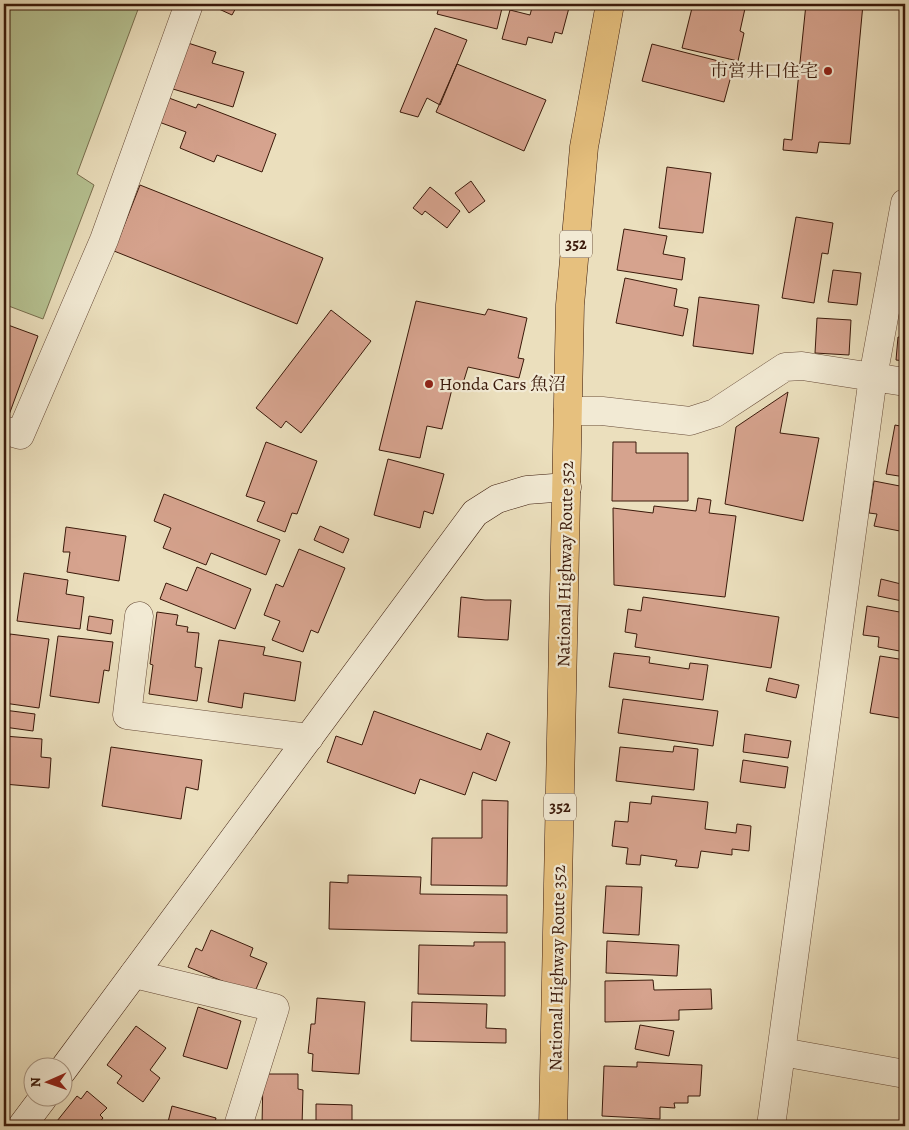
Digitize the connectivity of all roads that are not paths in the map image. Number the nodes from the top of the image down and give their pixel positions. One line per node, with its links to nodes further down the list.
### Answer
1 (189, 4): 7 (street)
2 (610, 4): 6 (highway, National Highway Route 352 / 352)
3 (905, 203): 4 (street)
4 (873, 377): 5 (street); 6 (street); 12 (street)
5 (905, 382)
6 (568, 411): 8 (highway, National Highway Route 352 / 352)
7 (4, 430)
8 (567, 487): 10 (street); 18 (highway, National Highway Route 352 / 352)
9 (139, 616): 10 (street)
10 (309, 738): 11 (street)
11 (134, 974): 13 (street); 17 (street)
12 (782, 1052): 14 (street); 19 (street)
13 (72, 1058)
14 (905, 1074)
15 (36, 1108): 16 (street)
16 (22, 1126)
17 (238, 1126)
18 (553, 1126)
19 (771, 1126)

